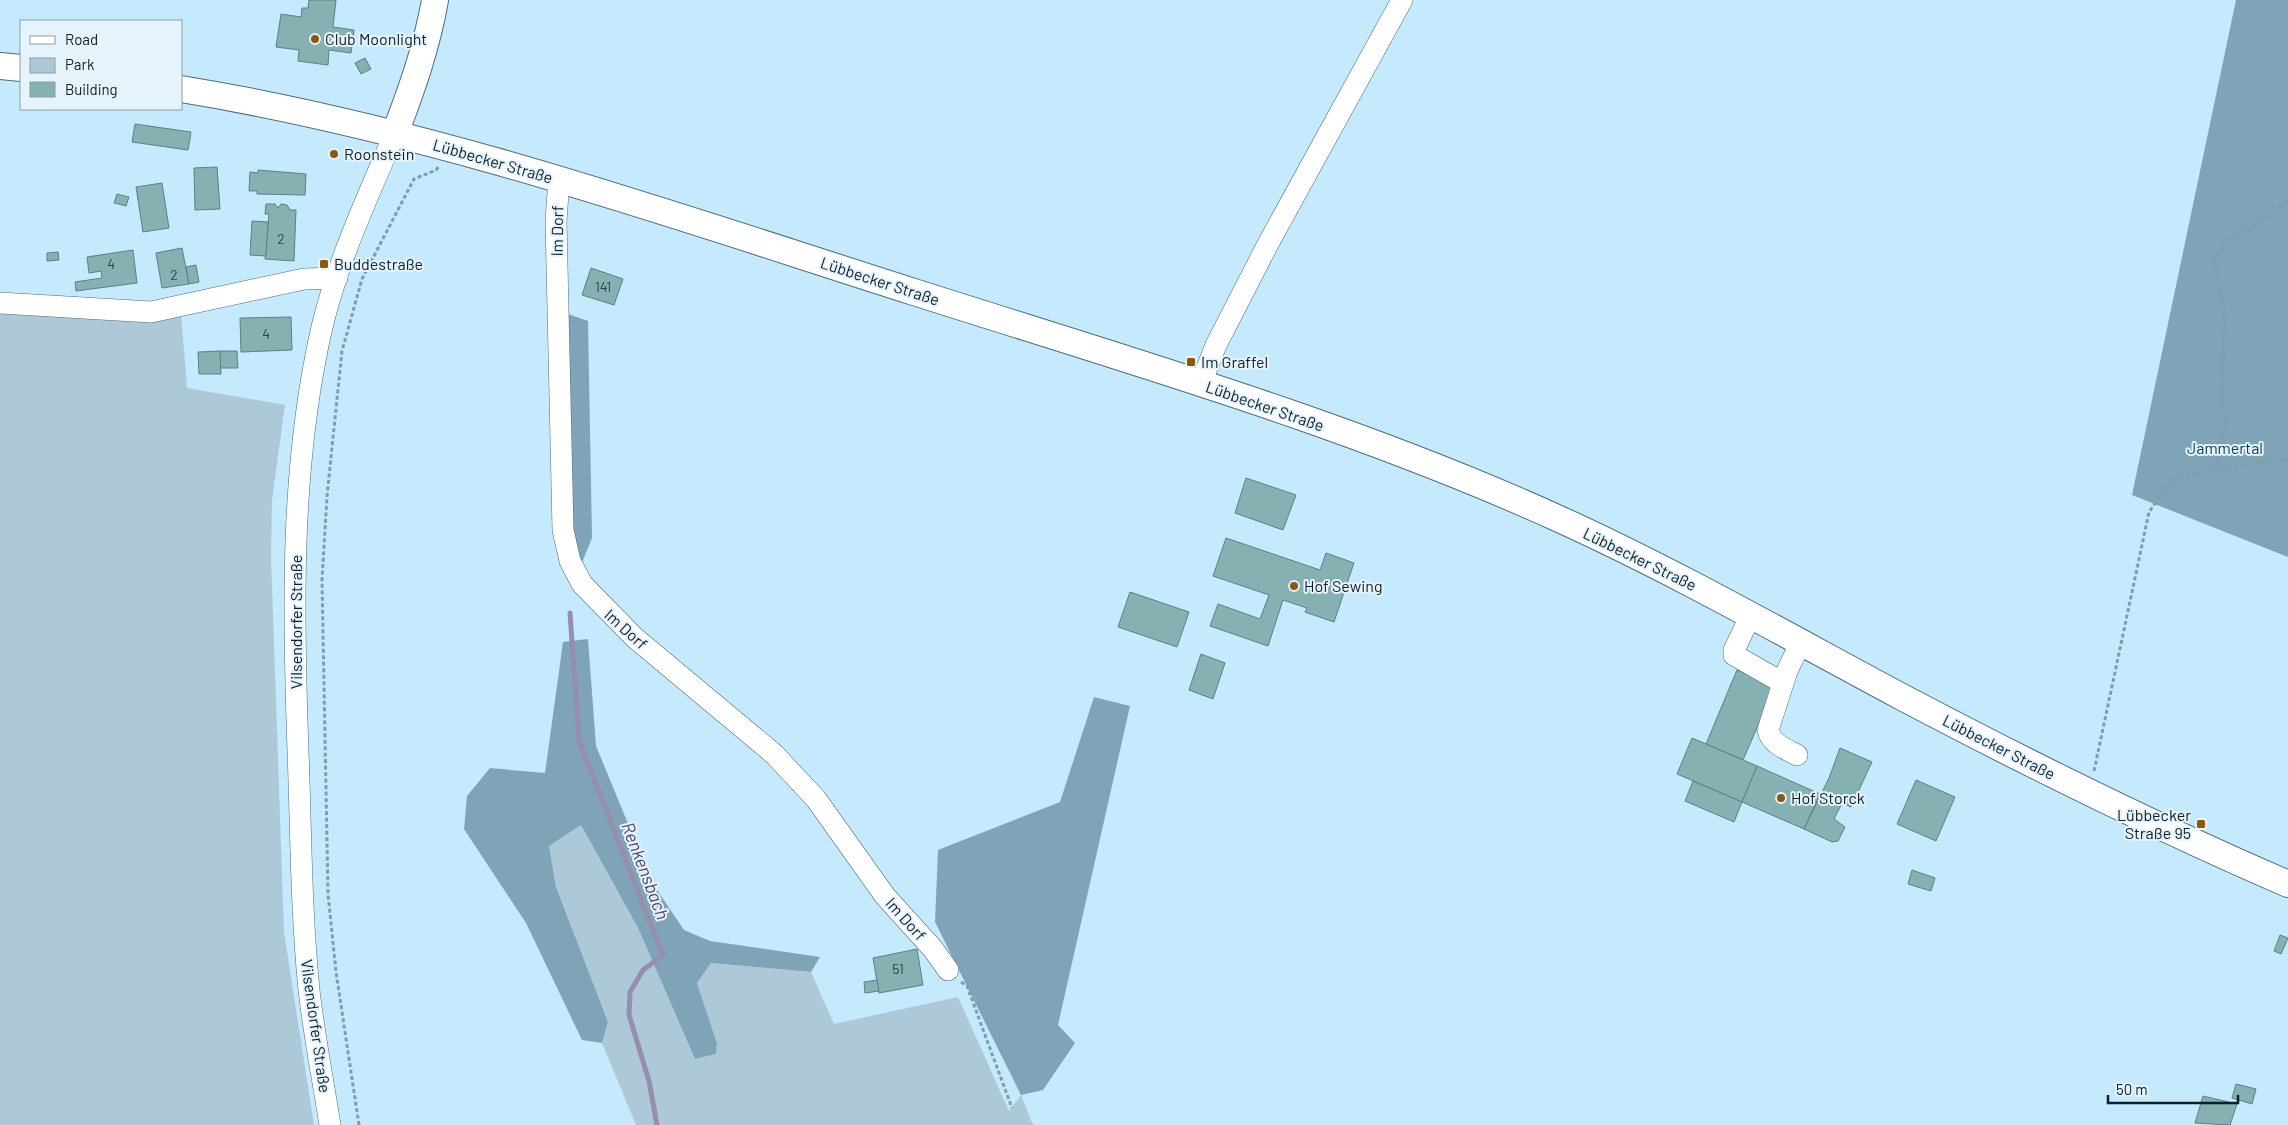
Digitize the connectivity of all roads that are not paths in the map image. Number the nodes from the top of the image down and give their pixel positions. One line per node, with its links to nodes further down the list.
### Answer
1 (435, 0): 6 (main road)
2 (1402, 0): 10 (street)
3 (0, 66): 4 (main road)
4 (20, 68)
5 (182, 89): 6 (main road, Lübbecker Straße)
6 (395, 133): 7 (main road, Lübbecker Straße); 8 (street, Vilsendorfer Straße)
7 (559, 180): 10 (main road, Lübbecker Straße); 16 (street, Im Dorf)
8 (336, 278): 9 (street); 17 (street, Vilsendorfer Straße)
9 (0, 303)
10 (1201, 384): 11 (main road, Lübbecker Straße)
11 (1751, 615): 12 (main road, Lübbecker Straße); 13 (street)
12 (1801, 642): 13 (street); 15 (main road, Lübbecker Straße)
13 (1783, 683): 14 (street)
14 (1797, 756)
15 (2288, 884)
16 (948, 970)
17 (330, 1125)

